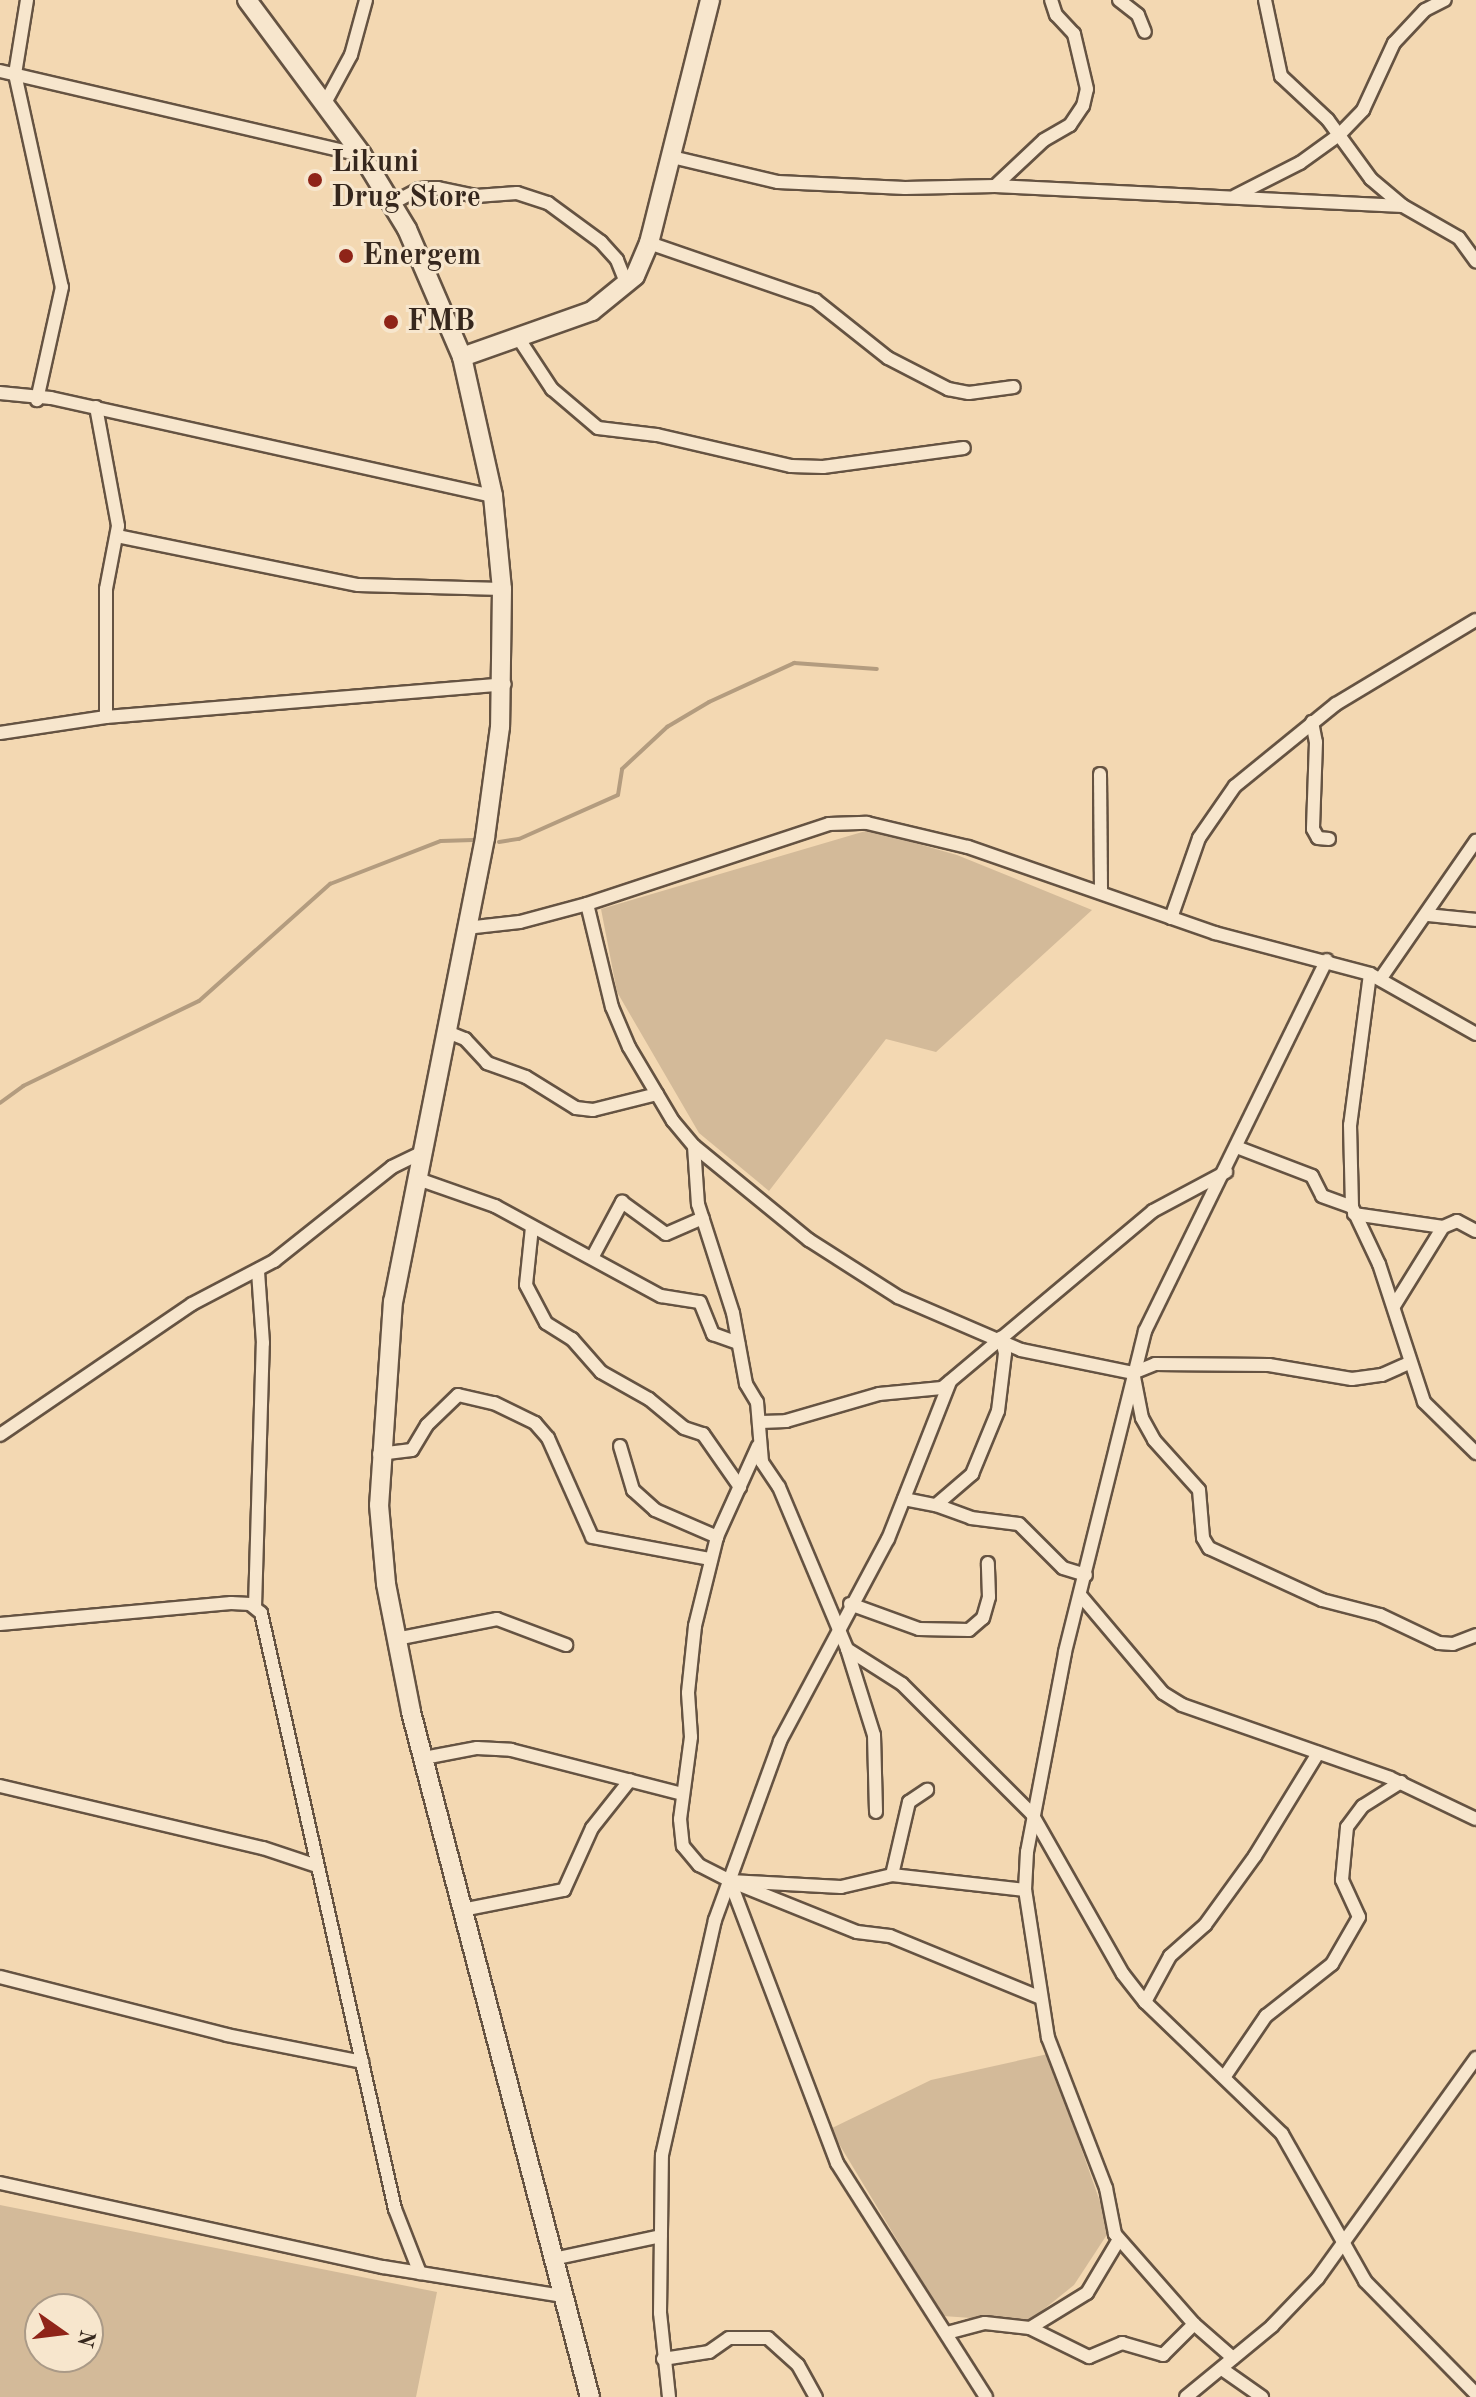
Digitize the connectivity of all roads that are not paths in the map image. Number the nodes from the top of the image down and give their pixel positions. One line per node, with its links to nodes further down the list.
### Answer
1 (27, 0): 11 (street)
2 (247, 0): 12 (main road)
3 (366, 0): 12 (street)
4 (710, 0): 15 (main road)
5 (1051, 0): 16 (street)
6 (1119, 0): 9 (street)
7 (1265, 0): 13 (street)
8 (1445, 0): 13 (street)
9 (1145, 32)
10 (0, 71): 11 (street)
11 (15, 74): 14 (street); 27 (street)
12 (325, 103): 14 (main road)
13 (1339, 135): 17 (street); 19 (street)
14 (362, 155): 18 (main road)
15 (672, 157): 16 (street); 20 (main road)
16 (995, 186): 17 (street)
17 (1231, 198): 19 (street)
18 (391, 204): 22 (street); 24 (main road)
19 (1403, 206): 21 (street)
20 (649, 243): 22 (main road); 25 (street)
21 (1476, 261)
22 (627, 285): 23 (main road)
23 (517, 336): 24 (main road); 29 (street)
24 (462, 357): 30 (main road)
25 (1014, 387)
26 (0, 393): 27 (street)
27 (37, 400): 28 (street)
28 (96, 407): 30 (street); 31 (street)
29 (964, 448)
30 (493, 496): 32 (main road)
31 (117, 536): 32 (street); 35 (street)
32 (502, 589): 34 (main road)
33 (1476, 620): 36 (street)
34 (505, 684): 35 (street); 46 (main road)
35 (106, 717): 37 (street)
36 (1312, 722): 39 (street); 44 (street)
37 (0, 733)
38 (1100, 774): 41 (street)
39 (1329, 839)
40 (1476, 841): 43 (street)
41 (1101, 892): 42 (street); 44 (street)
42 (587, 904): 46 (street); 51 (street)
43 (1427, 915): 45 (street); 48 (street)
44 (1171, 918): 47 (street)
45 (1476, 920)
46 (466, 928): 49 (main road)
47 (1327, 960): 48 (street); 53 (street)
48 (1376, 976): 50 (street); 57 (street)
49 (445, 1031): 51 (street); 54 (main road)
50 (1476, 1034)
51 (657, 1094): 52 (street)
52 (694, 1146): 58 (street); 65 (street)
53 (1239, 1148): 55 (street); 57 (street)
54 (423, 1152): 56 (main road); 63 (street)
55 (1226, 1172): 65 (street); 68 (street)
56 (418, 1179): 59 (street); 75 (main road)
57 (1353, 1211): 60 (street); 64 (street)
58 (703, 1218): 62 (street); 66 (street)
59 (532, 1227): 62 (street); 76 (street)
60 (1443, 1227): 61 (street); 64 (street)
61 (1476, 1231)
62 (592, 1258): 66 (street)
63 (258, 1271): 71 (street); 85 (street)
64 (1394, 1306): 67 (street)
65 (1001, 1338): 68 (street); 69 (street); 78 (street)
66 (738, 1343): 70 (street)
67 (1409, 1363): 68 (street); 74 (street)
68 (1133, 1373): 82 (street); 88 (street)
69 (950, 1382): 70 (street); 77 (street)
70 (761, 1422): 72 (street)
71 (0, 1435)
72 (758, 1445): 76 (street); 87 (street)
73 (620, 1446): 79 (street)
74 (1476, 1453)
75 (379, 1454): 80 (street); 89 (main road)
76 (740, 1487): 79 (street)
77 (904, 1499): 78 (street); 84 (street)
78 (936, 1505): 82 (street)
79 (717, 1537): 80 (street)
80 (710, 1559): 98 (street)
81 (988, 1563): 84 (street)
82 (1086, 1575): 83 (street)
83 (1081, 1596): 92 (street); 100 (street)
84 (850, 1604): 87 (street)
85 (255, 1607): 86 (street); 102 (street)
86 (0, 1624)
87 (836, 1629): 91 (street); 104 (street)
88 (1476, 1635)
89 (396, 1639): 90 (street); 93 (main road)
90 (566, 1645)
91 (847, 1649): 99 (street); 100 (street)
92 (1318, 1753): 95 (street); 109 (street)
93 (424, 1758): 94 (street); 106 (main road)
94 (630, 1780): 98 (street); 106 (street)
95 (1401, 1782): 101 (street); 112 (street)
96 (0, 1786): 102 (street)
97 (927, 1790): 103 (street)
98 (682, 1794): 104 (street)
99 (876, 1812)
100 (1032, 1814): 105 (street); 109 (street)
101 (1476, 1819)
102 (317, 1866): 110 (street)
103 (892, 1875): 104 (street); 105 (street)
104 (730, 1881): 108 (street); 114 (street); 122 (street)
105 (1025, 1890): 108 (street)
106 (462, 1910): 117 (main road)
107 (0, 1977): 110 (street)
108 (1039, 1997): 116 (street)
109 (1145, 2002): 112 (street)
110 (362, 2062): 118 (street)
111 (1474, 2068): 115 (street)
112 (1225, 2076): 115 (street)
113 (0, 2183): 118 (street)
114 (661, 2236): 117 (street); 124 (street)
115 (1345, 2239): 123 (street); 126 (street)
116 (1118, 2241): 120 (street); 121 (street)
117 (553, 2259): 119 (main road)
118 (420, 2273): 119 (street)
119 (562, 2296): 127 (main road)
120 (1194, 2324): 121 (street); 123 (street)
121 (1030, 2328): 122 (street)
122 (947, 2333): 130 (street)
123 (1233, 2358): 125 (street)
124 (663, 2359): 128 (street); 129 (street)
125 (1222, 2369): 131 (street); 132 (street)
126 (1476, 2394)
127 (590, 2397)
128 (669, 2397)
129 (816, 2397)
130 (986, 2397)
131 (1186, 2397)
132 (1262, 2397)

